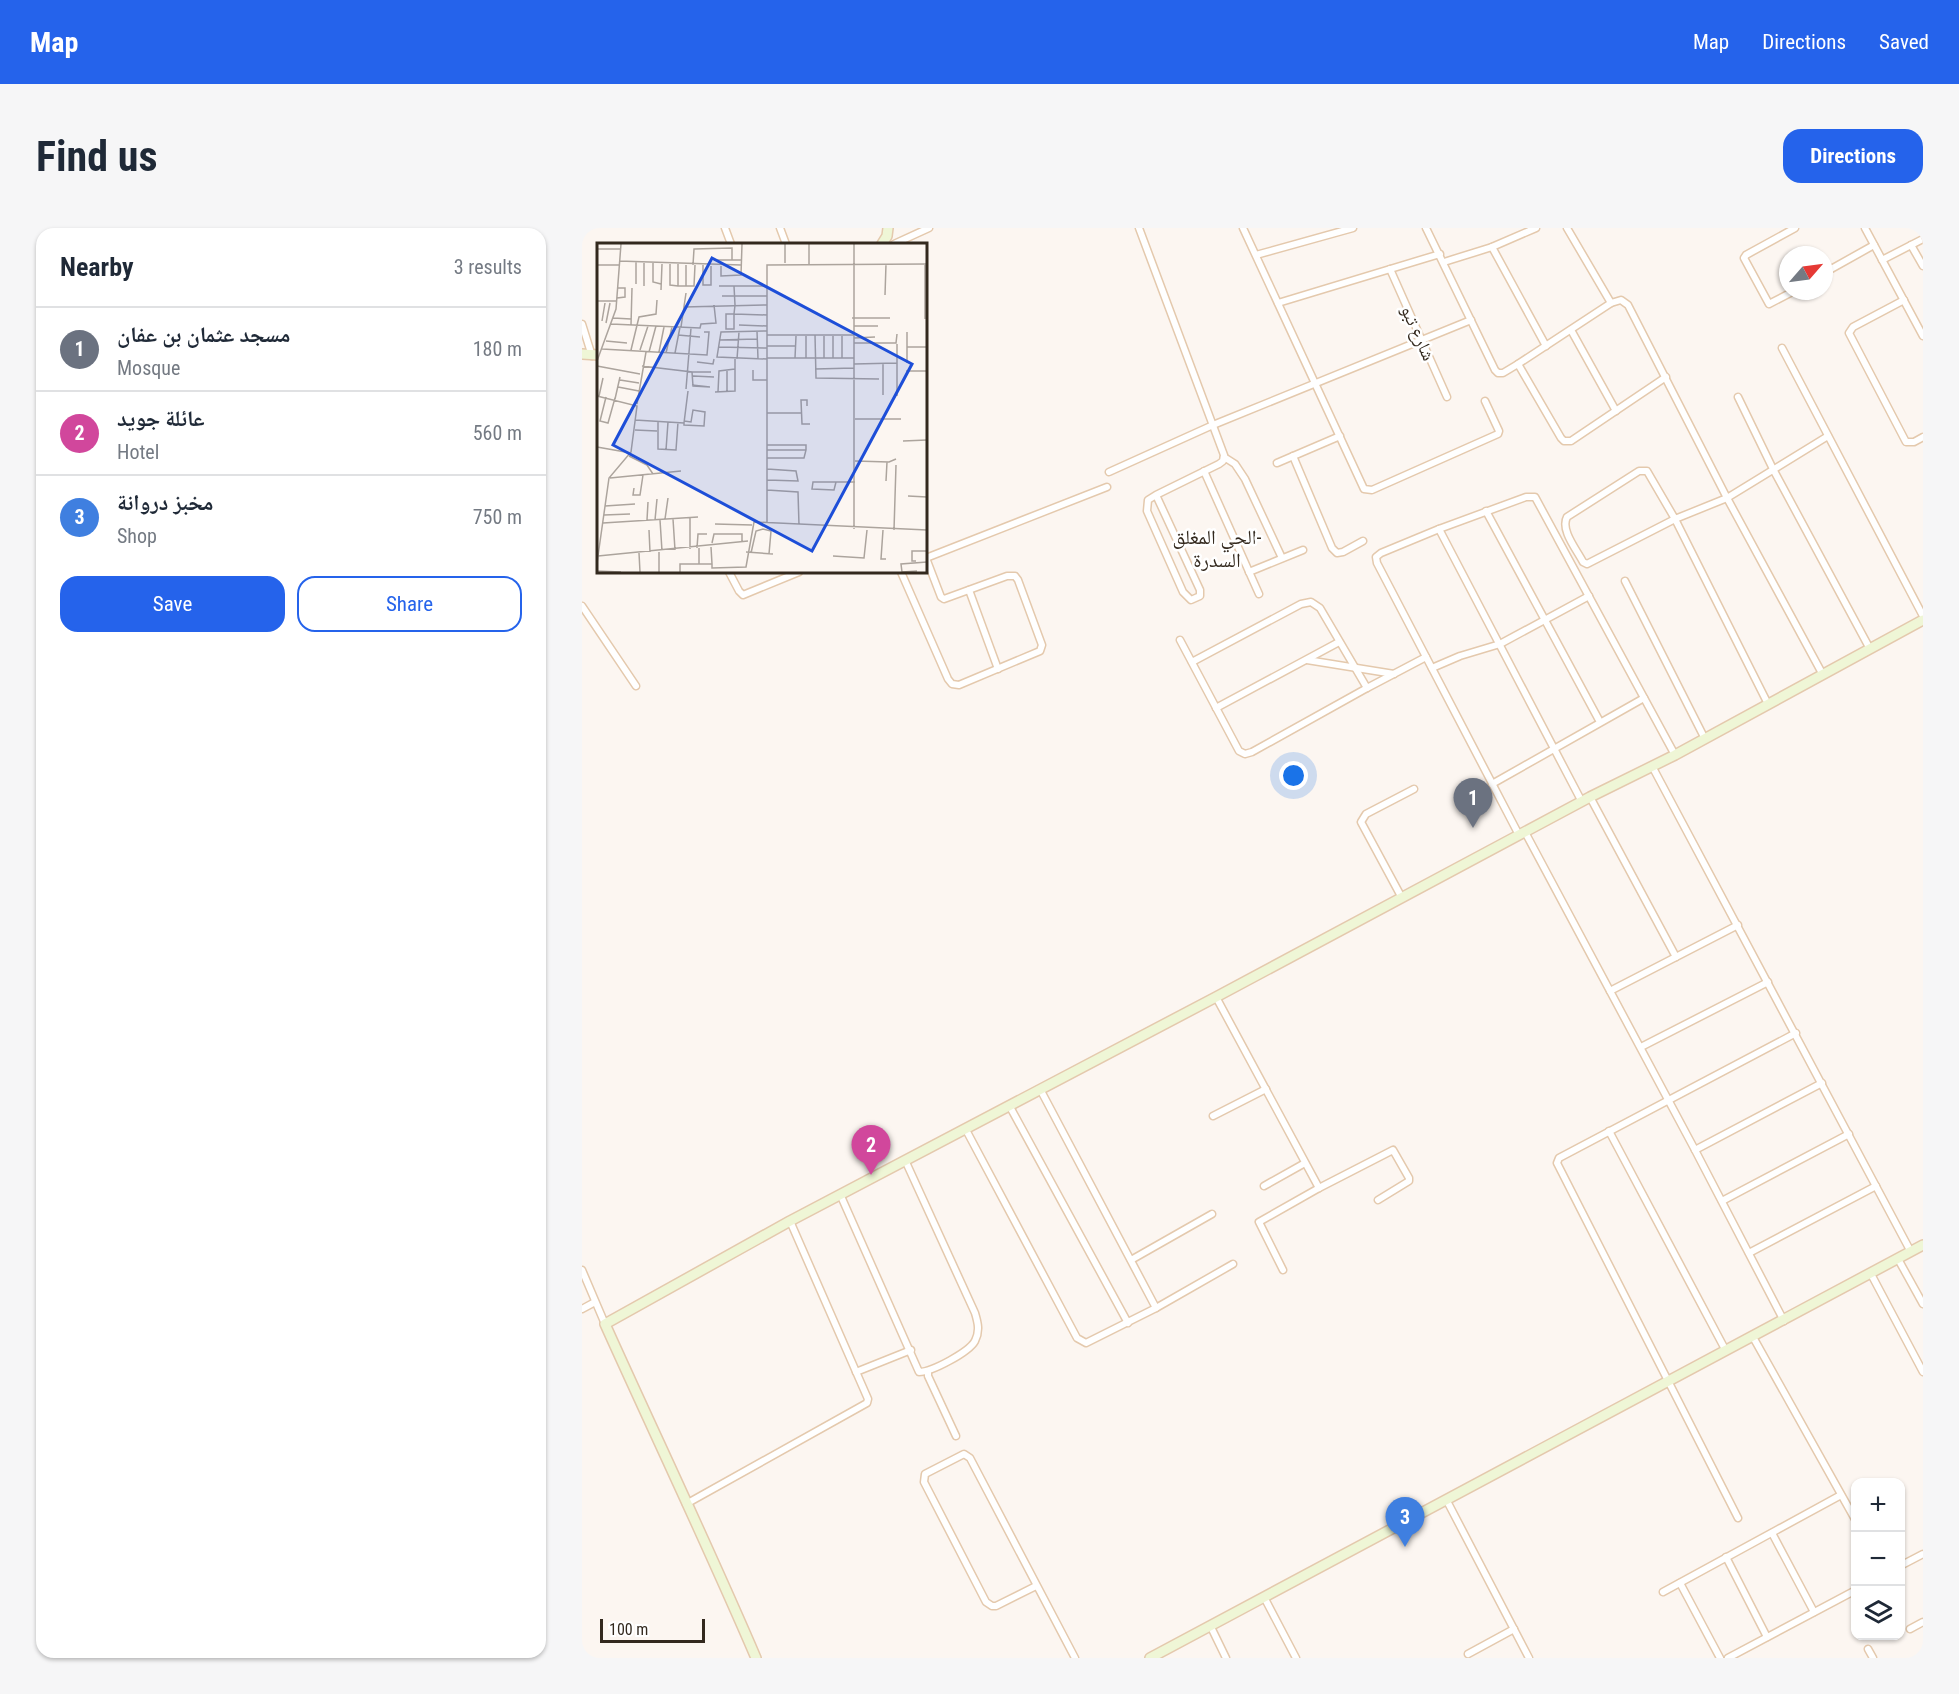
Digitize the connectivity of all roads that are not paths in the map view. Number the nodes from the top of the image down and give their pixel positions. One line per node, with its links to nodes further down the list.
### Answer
1 (725, 228): 15 (street)
2 (780, 228): 16 (street)
3 (888, 228): 17 (street)
4 (929, 228): 13 (street)
5 (1139, 228): 49 (street)
6 (1243, 228): 22 (street)
7 (1353, 228): 22 (street)
8 (1426, 228): 23 (street)
9 (1536, 228): 21 (street)
10 (1567, 228): 32 (street)
11 (1796, 228): 29 (street)
12 (1865, 228): 19 (street)
13 (920, 230): 18 (street)
14 (1923, 238): 20 (street)
15 (731, 243)
16 (786, 243)
17 (887, 243)
18 (889, 243)
19 (1874, 245): 24 (street); 27 (street)
20 (1911, 245): 24 (street); 26 (street)
21 (1491, 247): 25 (street); 38 (street)
22 (1256, 255): 31 (street)
23 (1440, 255): 25 (street); 28 (street)
24 (1882, 260): 30 (street)
25 (1444, 262): 33 (street)
26 (1923, 266)
27 (1833, 268)
28 (1390, 269): 31 (street); 37 (street, شارع تبو)
29 (1779, 299)
30 (1904, 300): 36 (street); 52 (street)
31 (1278, 303): 44 (street)
32 (1611, 303): 35 (street); 43 (street)
33 (1471, 320): 37 (street); 42 (street)
34 (582, 324): 41 (street)
35 (1571, 330): 38 (street); 48 (street)
36 (1923, 336)
37 (1422, 339): 44 (street); 46 (street, شارع تبو)
38 (1546, 346): 42 (street)
39 (1782, 348): 51 (street)
40 (582, 354): 41 (street)
41 (595, 356)
42 (1518, 364): 48 (street)
43 (1666, 377): 48 (street); 61 (street)
44 (1316, 383): 49 (street); 50 (street)
45 (1738, 397): 56 (street)
46 (1447, 398)
47 (1485, 401): 50 (street)
48 (1616, 411)
49 (1213, 425): 54 (street); 58 (street)
50 (1340, 436): 53 (street)
51 (1828, 436): 56 (street); 79 (street)
52 (1923, 437)
53 (1293, 456): 55 (street); 65 (street)
54 (1224, 457): 57 (street); 68 (street)
55 (1277, 463)
56 (1773, 469): 61 (street); 84 (street)
57 (1204, 471): 60 (street); 70 (street)
58 (1109, 472)
59 (1107, 487): 67 (street)
60 (1156, 495): 60 (street)
61 (1727, 498): 63 (street); 92 (street)
62 (1486, 511): 64 (street); 77 (street); 80 (street)
63 (1675, 519): 63 (street); 96 (street)
64 (1439, 529): 83 (street); 85 (street)
65 (1363, 541)
66 (1303, 550): 68 (street)
67 (927, 558)
68 (1282, 558): 70 (street)
69 (927, 561): 75 (street)
70 (1249, 572): 76 (street)
71 (730, 573): 72 (street)
72 (797, 573)
73 (901, 573): 90 (street)
74 (1624, 581): 99 (street)
75 (969, 590): 90 (street); 90 (street)
76 (1259, 594)
77 (1589, 596): 80 (street); 95 (street)
78 (582, 606): 93 (street)
79 (1923, 618): 84 (street)
80 (1545, 620): 83 (street); 98 (street)
81 (1180, 640): 87 (street)
82 (1339, 642): 86 (street); 87 (street); 88 (street)
83 (1500, 644): 89 (street); 100 (street)
84 (1870, 649): 92 (street)
85 (1426, 657): 89 (street); 91 (street)
86 (1307, 660): 88 (street); 97 (street)
87 (1192, 662): 97 (street)
88 (1354, 667): 91 (street); 94 (street)
89 (1432, 668): 103 (street)
90 (998, 669)
91 (1394, 674): 94 (street)
92 (1823, 675): 96 (street)
93 (636, 686)
94 (1367, 688): 97 (street)
95 (1644, 698): 98 (street); 101 (street)
96 (1768, 704): 99 (street)
97 (1216, 708)
98 (1600, 722): 100 (street)
99 (1705, 739): 101 (street)
100 (1555, 748): 103 (street); 105 (street)
101 (1675, 755): 102 (street)
102 (1652, 766): 105 (street); 108 (street)
103 (1492, 784): 106 (street)
104 (1414, 789): 107 (street)
105 (1586, 800): 106 (street); 109 (street)
106 (1522, 834): 107 (street); 111 (street)
107 (1402, 898): 112 (street)
108 (1738, 925): 109 (street); 110 (street)
109 (1676, 957): 111 (street)
110 (1768, 982): 113 (street); 114 (street)
111 (1610, 991): 114 (street)
112 (1216, 997): 116 (street); 117 (street)
113 (1796, 1033): 115 (street); 118 (street)
114 (1641, 1047): 118 (street)
115 (1821, 1083): 123 (street); 124 (street)
116 (1040, 1089): 119 (street); 139 (street)
117 (1266, 1089): 120 (street); 126 (street)
118 (1669, 1100): 122 (street); 124 (street)
119 (1009, 1106): 121 (street); 149 (street)
120 (1213, 1116)
121 (965, 1128): 125 (street); 149 (street)
122 (1609, 1131): 153 (street); 157 (street)
123 (1849, 1134): 128 (street); 132 (street)
124 (1695, 1150): 132 (street)
125 (904, 1160): 130 (street); 155 (street)
126 (1305, 1163): 127 (street); 129 (street)
127 (1264, 1186)
128 (1876, 1186): 136 (street); 137 (street)
129 (1319, 1188): 131 (street); 142 (street)
130 (840, 1194): 134 (street); 152 (street)
131 (1378, 1200)
132 (1722, 1200): 137 (street)
133 (1212, 1214): 139 (street)
134 (790, 1221): 150 (street); 154 (street)
135 (1923, 1245): 136 (street)
136 (1911, 1252): 138 (street)
137 (1749, 1253): 148 (street)
138 (1898, 1259): 143 (street); 145 (street)
139 (1131, 1260): 146 (street)
140 (1233, 1264): 146 (street)
141 (582, 1270): 144 (street)
142 (1283, 1270)
143 (1871, 1274): 148 (street); 156 (street)
144 (595, 1302): 147 (street); 150 (street)
145 (1923, 1304)
146 (1156, 1308): 149 (street)
147 (582, 1309)
148 (1784, 1321): 151 (street)
149 (1128, 1323)
150 (605, 1324): 161 (street)
151 (1753, 1337): 153 (street); 159 (street)
152 (911, 1350): 154 (street); 155 (street)
153 (1726, 1351): 157 (street)
154 (856, 1372): 161 (street)
155 (928, 1372): 158 (street)
156 (1923, 1372)
157 (1670, 1382): 160 (street); 163 (street)
158 (956, 1436)
159 (1841, 1495): 162 (street); 164 (street)
160 (1447, 1501): 172 (street); 176 (street)
161 (686, 1504): 181 (street)
162 (1851, 1512)
163 (1738, 1518)
164 (1772, 1533): 166 (street); 173 (street)
165 (1923, 1554): 167 (street)
166 (1726, 1557): 168 (street); 178 (street)
167 (1905, 1563)
168 (1680, 1583): 170 (street); 187 (street)
169 (1036, 1586): 169 (street); 182 (street)
170 (1663, 1592)
171 (1851, 1593): 173 (street)
172 (1264, 1597): 175 (street); 185 (street)
173 (1814, 1612): 178 (street)
174 (1923, 1622): 177 (street)
175 (1210, 1625): 183 (street); 184 (street)
176 (1514, 1629): 180 (street); 186 (street)
177 (1910, 1629)
178 (1767, 1637): 188 (street)
179 (1868, 1648): 189 (street)
180 (1468, 1654)
181 (756, 1658)
182 (1075, 1658)
183 (1150, 1658)
184 (1226, 1658)
185 (1296, 1658)
186 (1529, 1658)
187 (1720, 1658)
188 (1728, 1658)
189 (1873, 1658)

